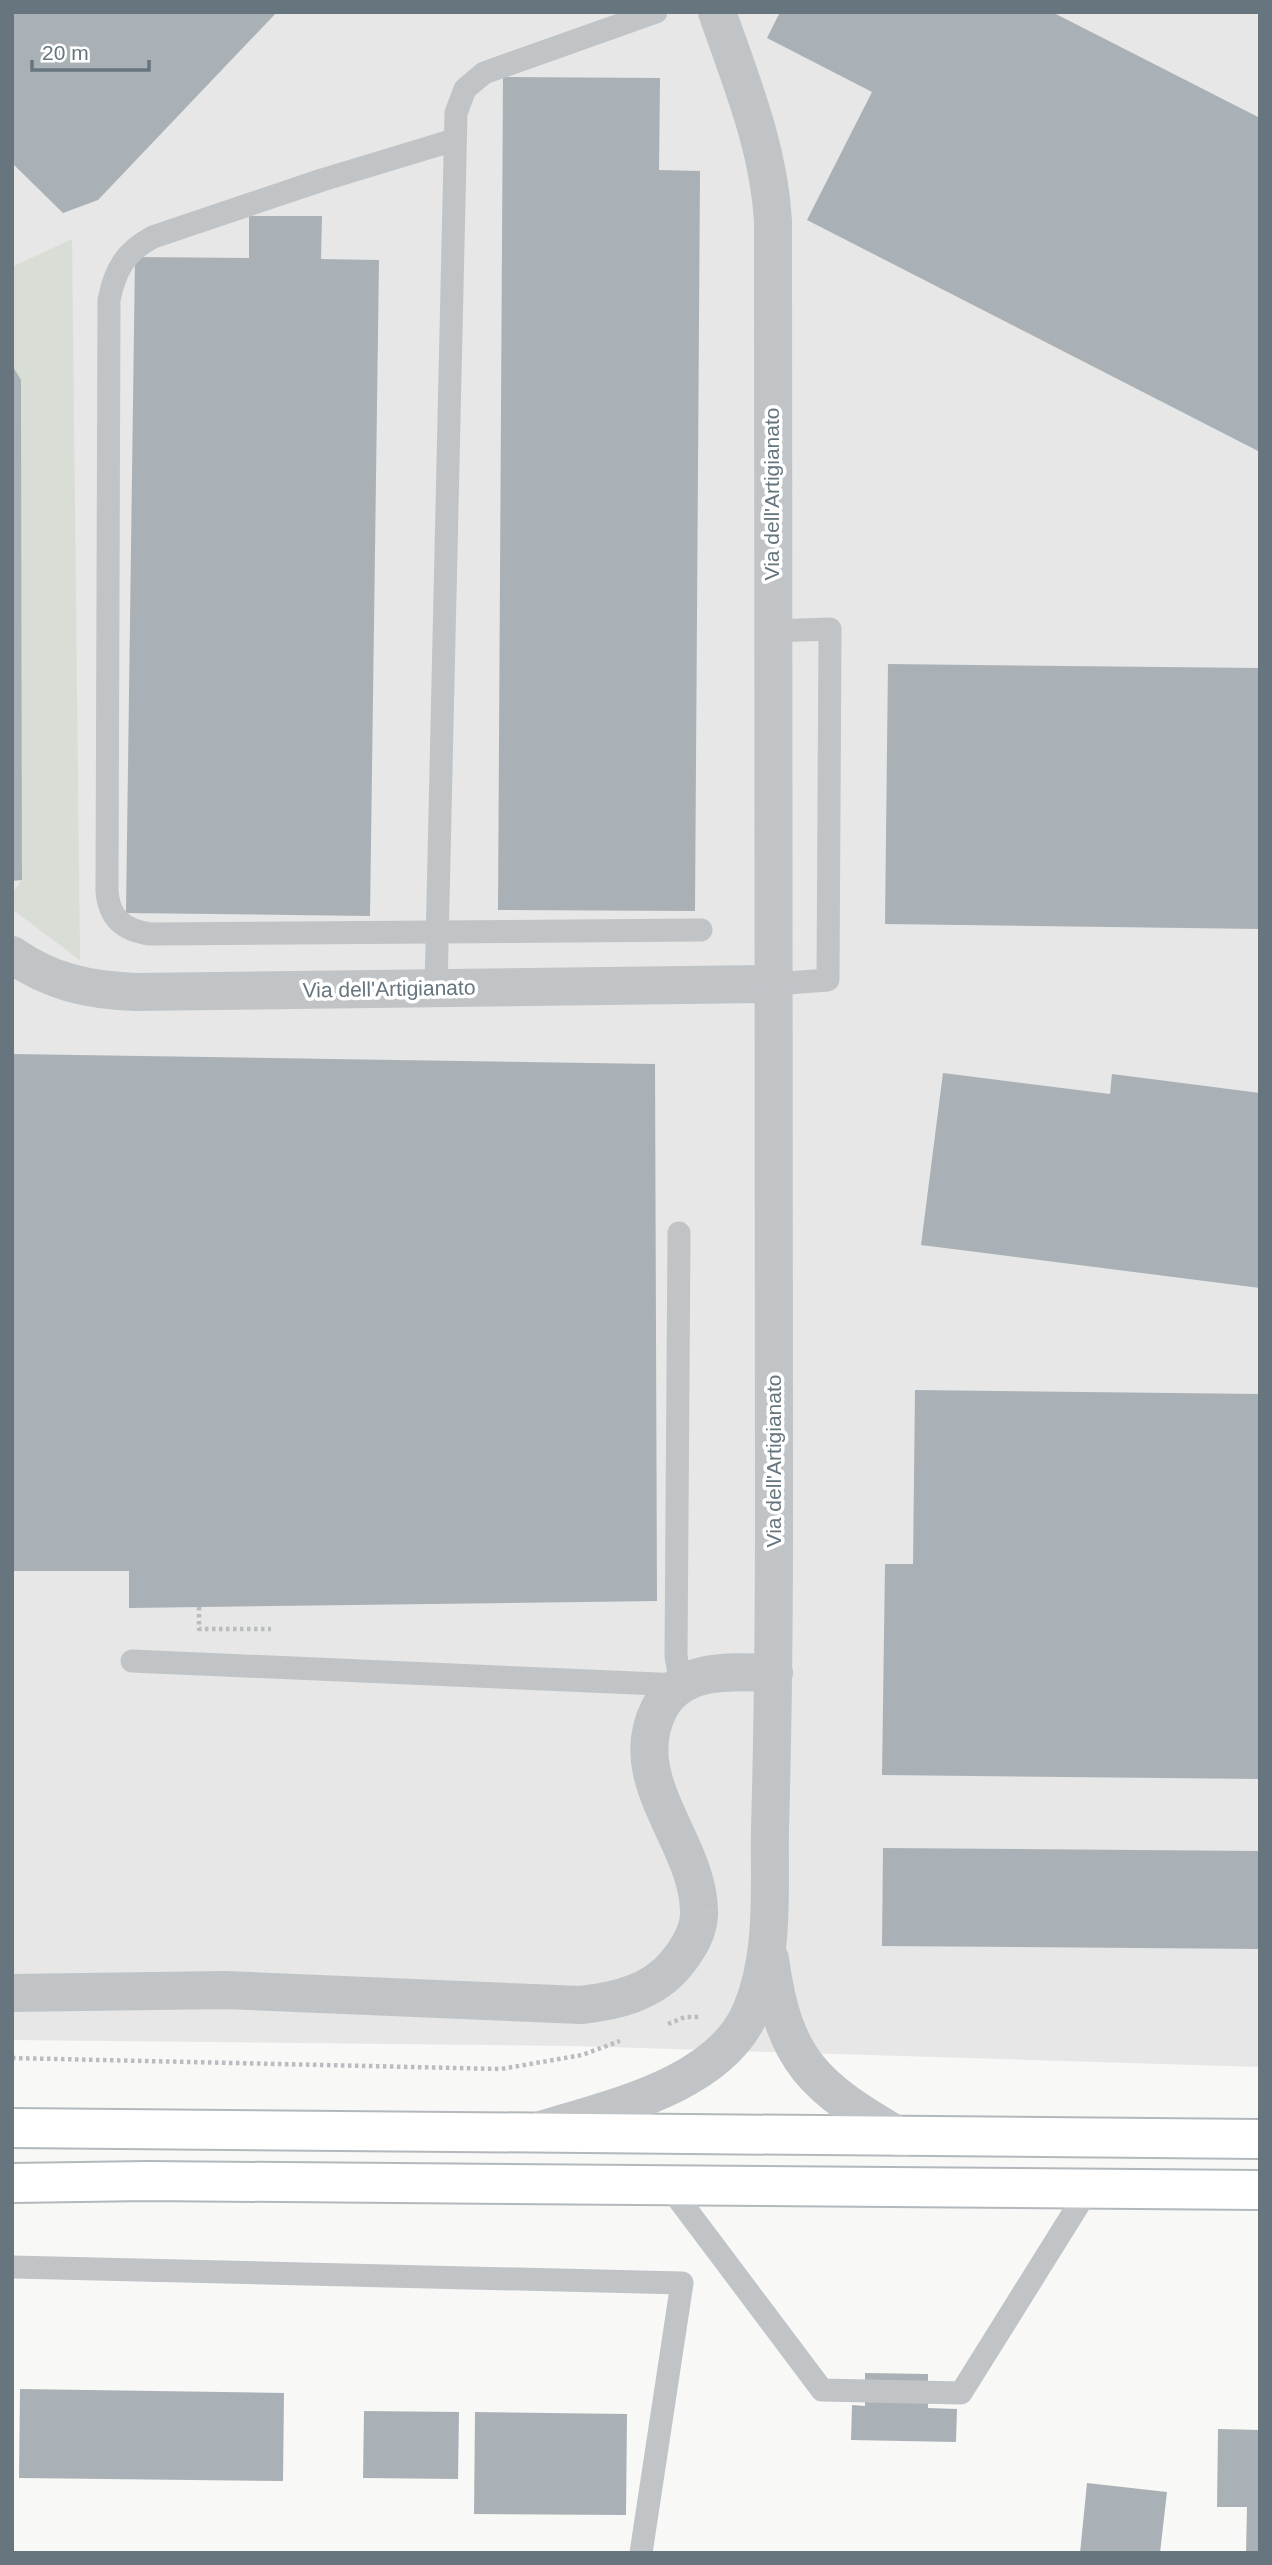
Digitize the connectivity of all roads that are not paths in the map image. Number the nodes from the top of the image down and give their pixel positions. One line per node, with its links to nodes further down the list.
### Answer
1 (656, 12): 3 (lane)
2 (717, 12): 4 (street, Via dell'Artigianato)
3 (454, 140): 6 (lane); 6 (lane)
4 (771, 631): 8 (street, Via dell'Artigianato); 8 (lane)
5 (701, 930): 6 (lane)
6 (437, 934): 9 (lane)
7 (12, 955): 9 (street, Via dell'Artigianato)
8 (773, 984): 9 (street, Via dell'Artigianato); 12 (street, Via dell'Artigianato)
9 (436, 989)
10 (679, 1233): 13 (lane)
11 (132, 1661): 13 (lane)
12 (774, 1673): 13 (street); 14 (street, Via dell'Artigianato)
13 (681, 1685): 15 (street)
14 (768, 1938): 17 (street, Via dell'Artigianato); 18 (street, Via dell'Artigianato)
15 (12, 1993)
16 (12, 2128): 17 (main road)
17 (540, 2131): 18 (main road)
18 (902, 2138): 19 (main road)
19 (1260, 2139)
20 (12, 2183): 21 (main road)
21 (668, 2185): 22 (main road); 22 (lane)
22 (1089, 2188): 23 (main road)
23 (1260, 2190)
24 (12, 2267): 25 (lane)
25 (641, 2553)

